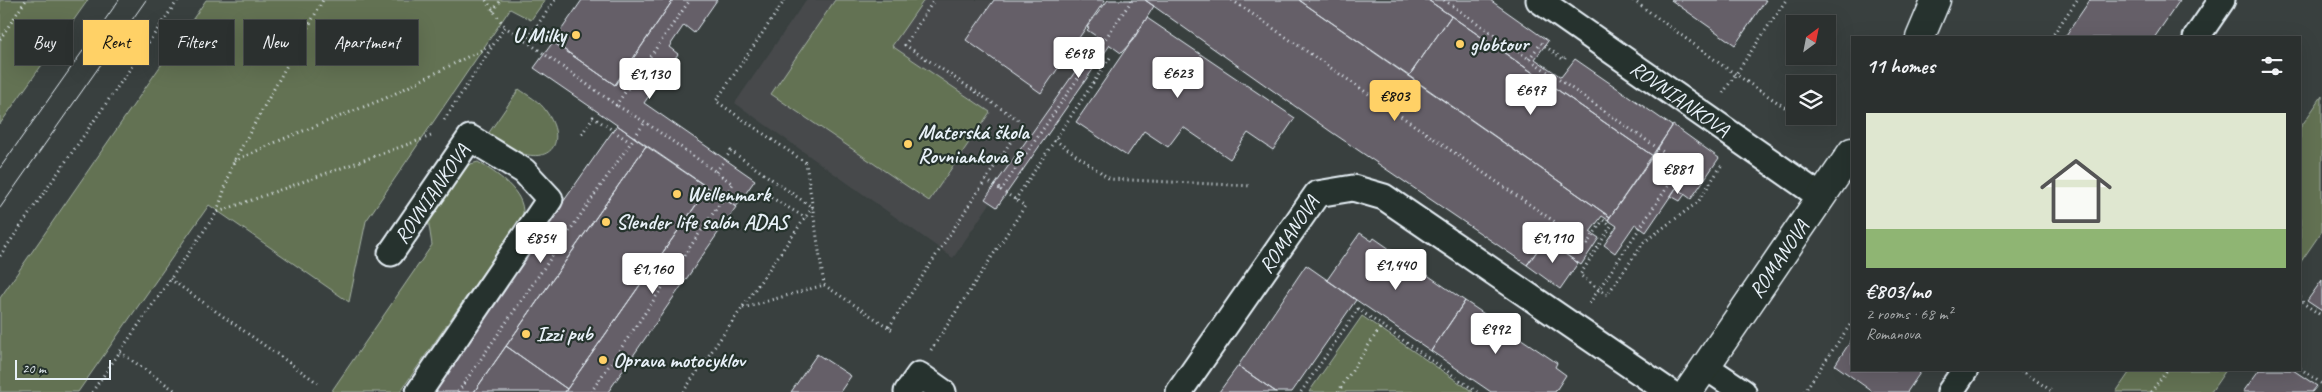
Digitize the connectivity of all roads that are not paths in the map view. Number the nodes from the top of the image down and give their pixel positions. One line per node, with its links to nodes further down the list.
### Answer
1 (1539, 0): 7 (street, ROVNIANKOVA)
2 (1936, 0): 4 (street)
3 (2222, 0): 5 (street)
4 (1921, 36)
5 (2197, 36)
6 (1851, 154): 7 (street, ROMANOVA)
7 (1822, 197): 9 (street, ROMANOVA)
8 (391, 253): 11 (street, ROVNIANKOVA)
9 (1706, 367): 16 (street, ROMANOVA); 17 (street)
10 (1965, 371): 18 (street)
11 (419, 392)
12 (907, 392): 13 (street)
13 (943, 392)
14 (1180, 392): 15 (street, ROMANOVA)
15 (1669, 392)
16 (1688, 392)
17 (1743, 392)
18 (1950, 392)

